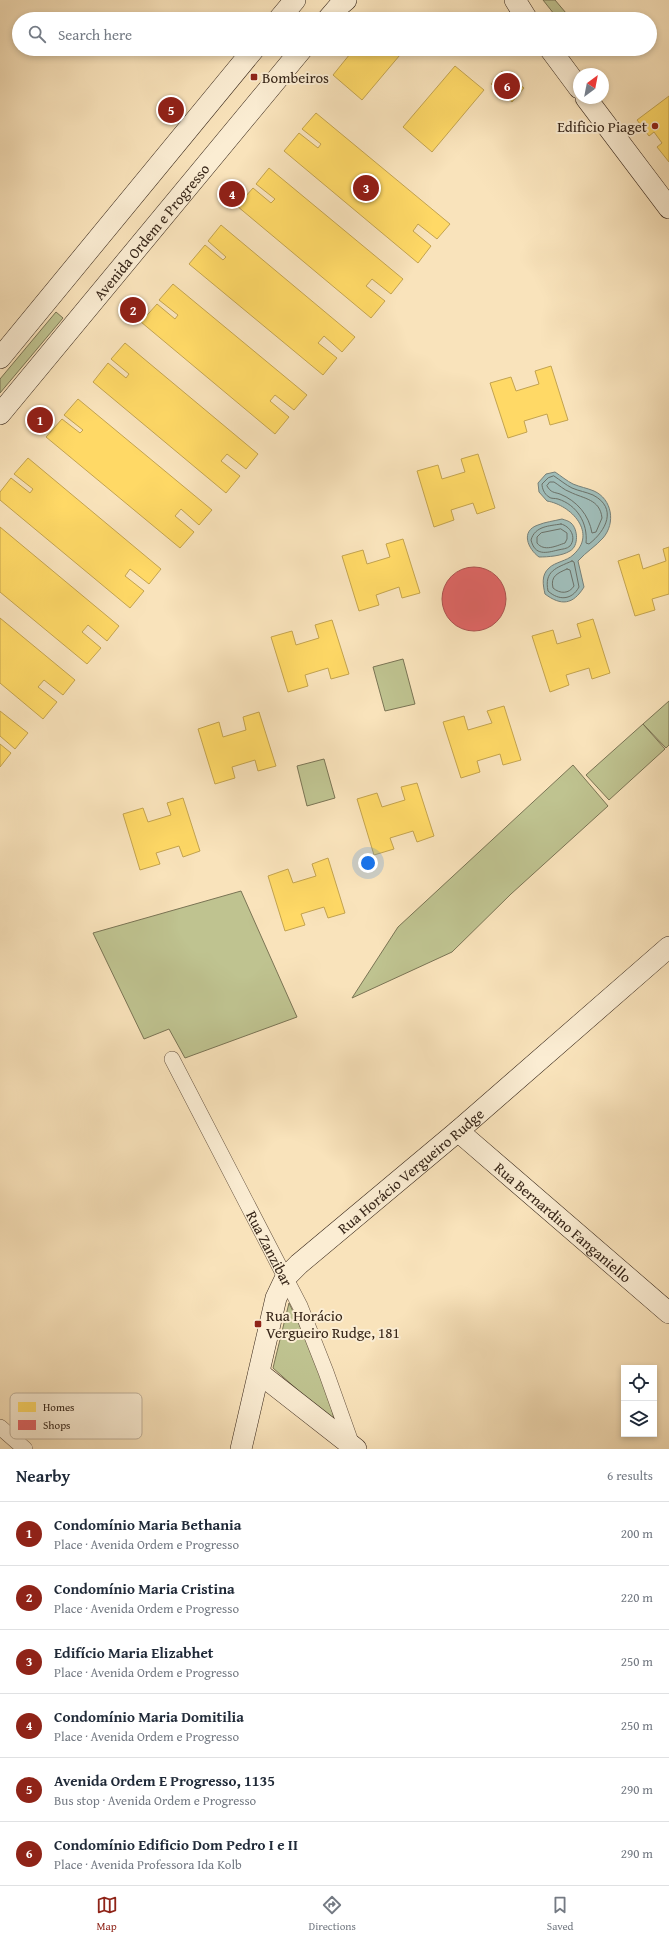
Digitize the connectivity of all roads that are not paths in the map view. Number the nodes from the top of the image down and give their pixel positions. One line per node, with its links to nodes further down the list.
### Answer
1 (294, 0): 3 (street)
2 (346, 0): 4 (street)
3 (285, 12)
4 (334, 12)
5 (248, 56): 11 (street)
6 (296, 56): 12 (street, Avenida Ordem e Progresso)
7 (555, 56): 8 (street)
8 (573, 80)
9 (591, 104): 10 (street)
10 (669, 208)
11 (0, 358)
12 (0, 414)
13 (669, 947): 15 (street, Rua Horácio Vergueiro Rudge)
14 (172, 1059): 16 (street, Rua Zanzibar)
15 (458, 1131): 16 (street, Rua Horácio Vergueiro Rudge); 17 (street, Rua Bernardino Fanganiello)
16 (286, 1277): 18 (street, Rua Horácio Vergueiro Rudge); 22 (street, Rua Zanzibar)
17 (669, 1313)
18 (259, 1373): 22 (street, Rua Zanzibar); 24 (street, Rua Horácio Vergueiro Rudge)
19 (0, 1427): 20 (street)
20 (10, 1436)
21 (14, 1439): 23 (street)
22 (354, 1447)
23 (25, 1449)
24 (241, 1449)

